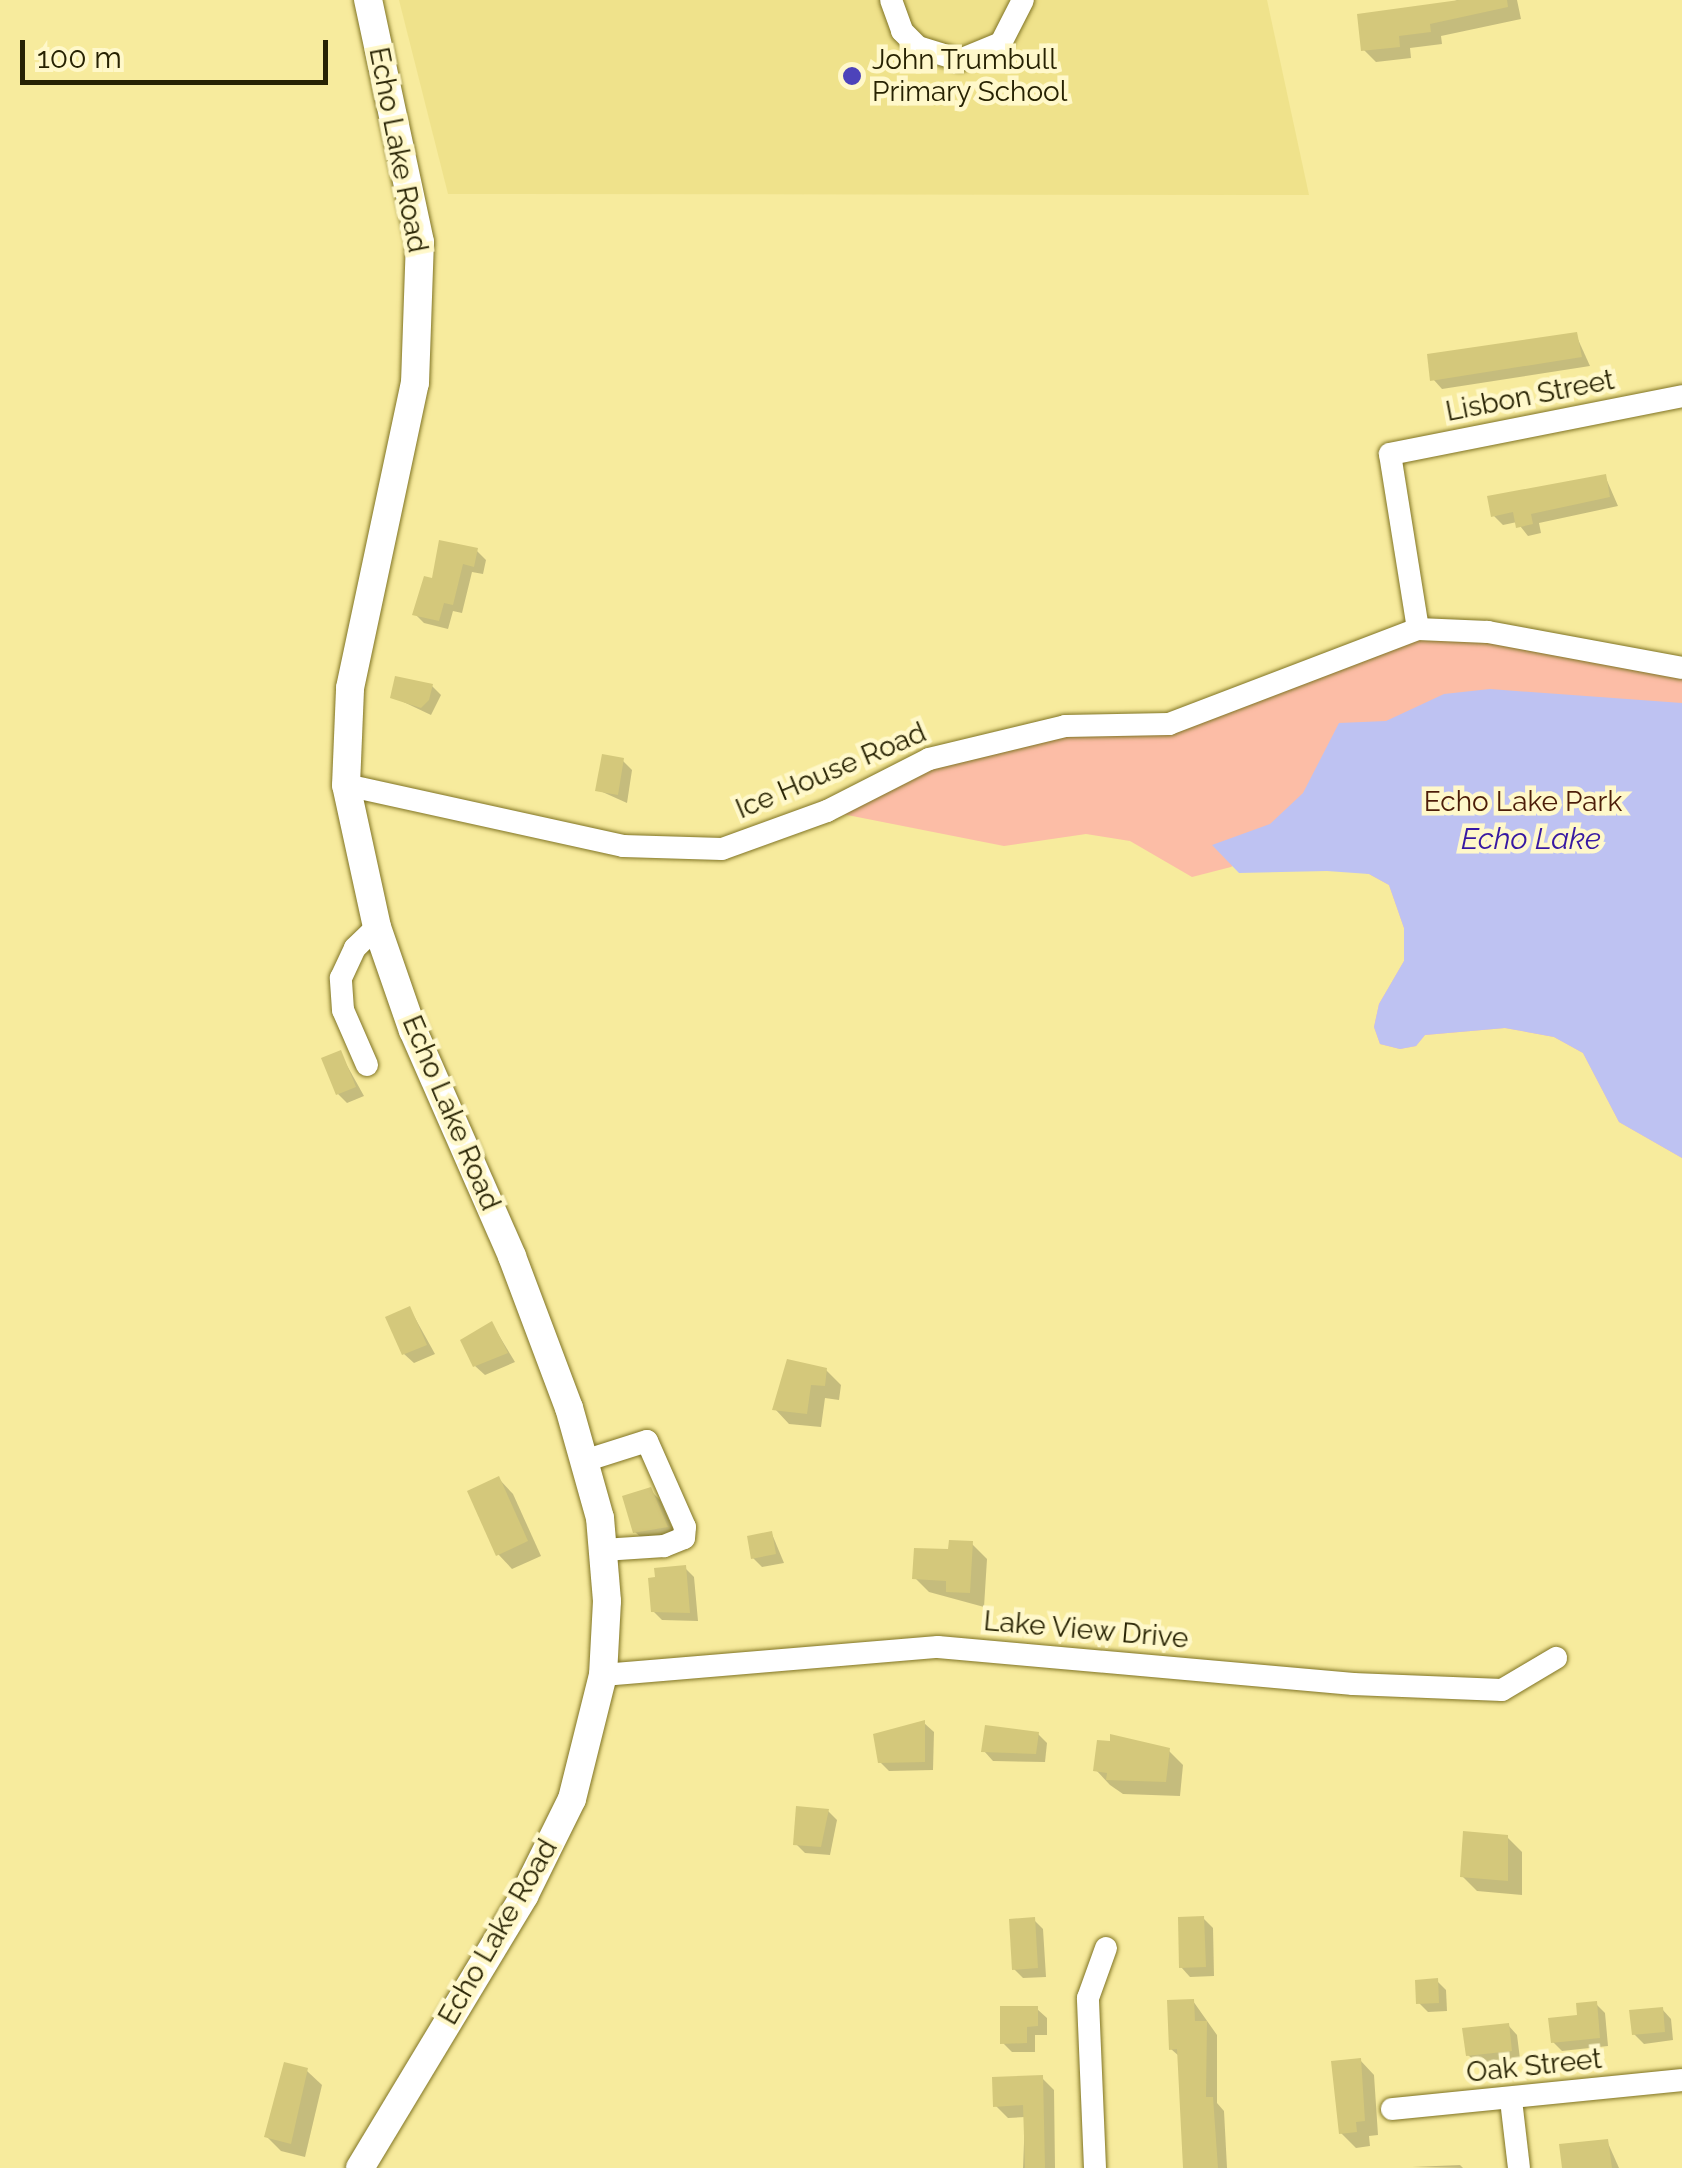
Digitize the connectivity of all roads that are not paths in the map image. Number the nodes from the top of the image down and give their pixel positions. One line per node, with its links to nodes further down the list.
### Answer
1 (368, 0): 7 (main road, Echo Lake Road)
2 (891, 0): 3 (street)
3 (1024, 0)
4 (1682, 396): 5 (street, Lisbon Street)
5 (1418, 628): 6 (street, Ice House Road); 7 (street, Ice House Road)
6 (1682, 668)
7 (346, 785): 8 (main road, Echo Lake Road)
8 (377, 927): 9 (street); 10 (main road, Echo Lake Road)
9 (367, 1065)
10 (584, 1460): 11 (main road, Echo Lake Road); 11 (street)
11 (603, 1550): 13 (main road, Echo Lake Road)
12 (1556, 1658): 13 (street, Lake View Drive)
13 (603, 1675): 18 (main road, Echo Lake Road)
14 (1106, 1948): 19 (street)
15 (1682, 2080): 16 (street, Oak Street)
16 (1512, 2100): 17 (street, Oak Street); 20 (street)
17 (1392, 2109)
18 (360, 2168)
19 (1095, 2168)
20 (1519, 2168)

